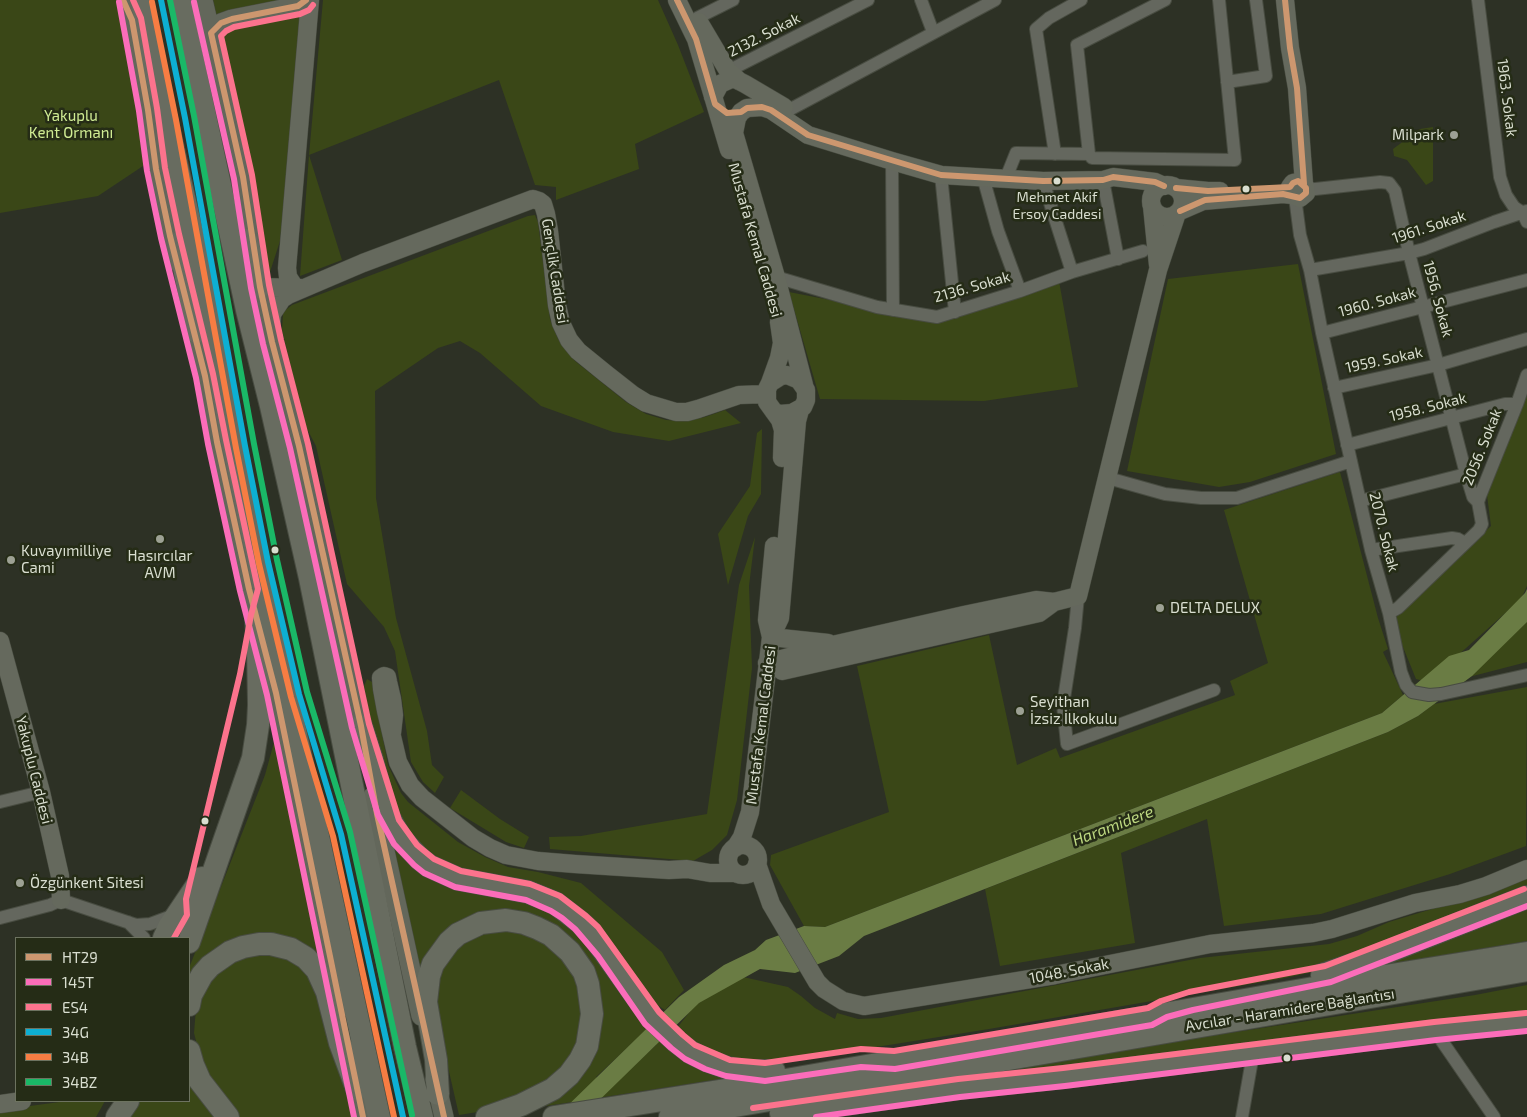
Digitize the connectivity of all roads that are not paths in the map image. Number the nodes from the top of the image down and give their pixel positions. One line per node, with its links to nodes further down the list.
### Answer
1 (123, 0): 21 (main road)
2 (128, 0): 21 (main road)
3 (142, 0): 21 (highway)
4 (180, 0): 131 (highway)
5 (190, 0): 51 (highway)
6 (203, 0): 23 (main road)
7 (308, 0): 23 (main road); 52 (main road)
8 (677, 0): 26 (main road)
9 (687, 0): 20 (main road)
10 (733, 0): 20 (street)
11 (868, 0): 24 (street, 2132. Sokak)
12 (921, 0): 22 (street)
13 (995, 0): 22 (street)
14 (1081, 0): 30 (street)
15 (1165, 0): 31 (street)
16 (1219, 0): 25 (street)
17 (1256, 0): 25 (street)
18 (1285, 0): 39 (main road)
19 (1478, 0): 42 (street, 1963. Sokak)
20 (697, 18): 24 (main road)
21 (140, 24): 62 (highway); 130 (highway)
22 (933, 32): 28 (street)
23 (211, 33): 51 (main road)
24 (739, 80): 26 (main road); 27 (main road); 28 (main road)
25 (1227, 82): 31 (street)
26 (714, 100): 27 (main road); 64 (main road, Mustafa Kemal Caddesi)
27 (744, 110): 29 (main road); 49 (main road, Mustafa Kemal Caddesi)
28 (789, 110): 29 (main road)
29 (823, 139): 32 (main road)
30 (1055, 154): 31 (street); 35 (street)
31 (1089, 154)
32 (892, 161): 33 (main road); 55 (street)
33 (941, 174): 34 (main road); 56 (street)
34 (983, 177): 35 (main road); 53 (street)
35 (1006, 178): 37 (main road)
36 (1103, 180): 37 (main road); 38 (main road); 40 (main road); 45 (street)
37 (1044, 181): 48 (street)
38 (1170, 187): 39 (main road); 40 (main road); 41 (main road)
39 (1298, 190): 41 (main road); 44 (street, 1956. Sokak); 46 (street, 2070. Sokak)
40 (1152, 203): 41 (main road); 47 (main road)
41 (1178, 212): 47 (main road)
42 (1526, 215): 44 (street, 1961. Sokak)
43 (1142, 251): 45 (street, 2136. Sokak)
44 (1409, 253): 46 (street, 1961. Sokak); 54 (street, 1956. Sokak)
45 (1118, 259): 48 (street, 2136. Sokak)
46 (1309, 266): 57 (street, 2070. Sokak)
47 (1158, 270): 73 (main road)
48 (1072, 272): 53 (street, 2136. Sokak)
49 (776, 277): 55 (street, 2136. Sokak); 63 (main road, Mustafa Kemal Caddesi)
50 (1527, 280): 54 (street, 1960. Sokak)
51 (260, 287): 52 (main road); 59 (main road)
52 (300, 288): 59 (main road); 64 (main road, Gençlik Caddesi)
53 (1020, 291): 56 (street, 2136. Sokak)
54 (1424, 306): 57 (street, 1960. Sokak); 60 (street, 1956. Sokak)
55 (893, 310): 56 (street, 2136. Sokak)
56 (954, 312)
57 (1322, 333): 65 (street, 2070. Sokak)
58 (1527, 339): 60 (street, 1959. Sokak)
59 (272, 342): 88 (main road)
60 (1438, 365): 65 (street, 1959. Sokak); 69 (street, 1956. Sokak)
61 (1527, 375): 66 (street, 2056. Sokak)
62 (205, 376): 81 (main road)
63 (804, 385): 64 (main road); 67 (main road)
64 (768, 388): 68 (main road)
65 (1334, 388): 70 (street, 2070. Sokak)
66 (1517, 404): 69 (street, 1958. Sokak); 75 (street, 2056. Sokak)
67 (800, 410): 68 (main road); 82 (main road, Mustafa Kemal Caddesi)
68 (774, 412): 82 (main road, Mustafa Kemal Caddesi)
69 (1452, 418): 70 (street, 1958. Sokak); 72 (street, 1956. Sokak)
70 (1347, 444): 71 (street, 2070. Sokak)
71 (1351, 461): 73 (street); 74 (street, 2070. Sokak)
72 (1466, 474): 74 (street); 75 (street, 1956. Sokak)
73 (1108, 478): 78 (main road)
74 (1360, 501): 77 (street, 2070. Sokak)
75 (1478, 502): 76 (street, 2056. Sokak)
76 (1465, 543): 77 (street); 80 (street, 2056. Sokak)
77 (1371, 550): 80 (street, 2070. Sokak)
78 (1078, 596): 79 (main road); 87 (street)
79 (1054, 602): 84 (main road); 85 (main road)
80 (1389, 612): 86 (street, 2070. Sokak)
81 (256, 619): 93 (highway); 120 (main road)
82 (771, 637): 84 (main road); 85 (main road, Mustafa Kemal Caddesi)
83 (0, 641): 90 (main road, Yakuplu Caddesi)
84 (837, 644): 85 (main road)
85 (767, 669): 92 (main road, Mustafa Kemal Caddesi)
86 (1527, 675)
87 (1214, 690)
88 (361, 726): 118 (highway); 121 (main road)
89 (392, 733): 97 (main road)
90 (41, 792): 91 (street); 101 (main road, Yakuplu Caddesi)
91 (0, 802)
92 (750, 812): 94 (main road, Mustafa Kemal Caddesi); 95 (main road, Mustafa Kemal Caddesi)
93 (234, 814): 104 (highway); 109 (highway)
94 (733, 850): 95 (main road); 97 (main road); 99 (main road)
95 (756, 858): 99 (main road); 103 (main road, 1048. Sokak)
96 (1527, 858): 102 (main road)
97 (687, 869): 99 (main road)
98 (1527, 869): 102 (main road)
99 (738, 874): 103 (main road, 1048. Sokak)
100 (1527, 897): 113 (highway)
101 (61, 900): 105 (street); 106 (street)
102 (1415, 903): 103 (main road, 1048. Sokak)
103 (771, 904)
104 (179, 913): 106 (street); 108 (highway)
105 (0, 918)
106 (128, 922): 107 (street)
107 (143, 937)
108 (165, 937)
109 (190, 939)
110 (1527, 953): 113 (highway, Avcılar - Haramidere Bağlantısı)
111 (1527, 970): 135 (highway, Avcılar - Haramidere Bağlantısı)
112 (190, 1000): 120 (highway)
113 (1151, 1016): 118 (highway, Avcılar - Haramidere Bağlantısı)
114 (1527, 1022): 115 (highway)
115 (1434, 1031): 117 (highway); 139 (street)
116 (190, 1054): 128 (highway)
117 (1252, 1054): 119 (highway); 138 (street)
118 (894, 1060): 134 (highway, Avcılar - Haramidere Bağlantısı)
119 (1064, 1077): 136 (highway); 137 (highway)
120 (357, 1089): 129 (main road)
121 (438, 1094): 132 (main road); 133 (highway)
122 (15, 1102): 125 (main road)
123 (115, 1102): 126 (highway)
124 (127, 1102): 127 (highway)
125 (0, 1104)
126 (106, 1117)
127 (116, 1117)
128 (228, 1117)
129 (363, 1117)
130 (379, 1117)
131 (422, 1117)
132 (444, 1117)
133 (487, 1117)
134 (554, 1117)
135 (670, 1117)
136 (754, 1117)
137 (853, 1117)
138 (1242, 1117)
139 (1494, 1117)

